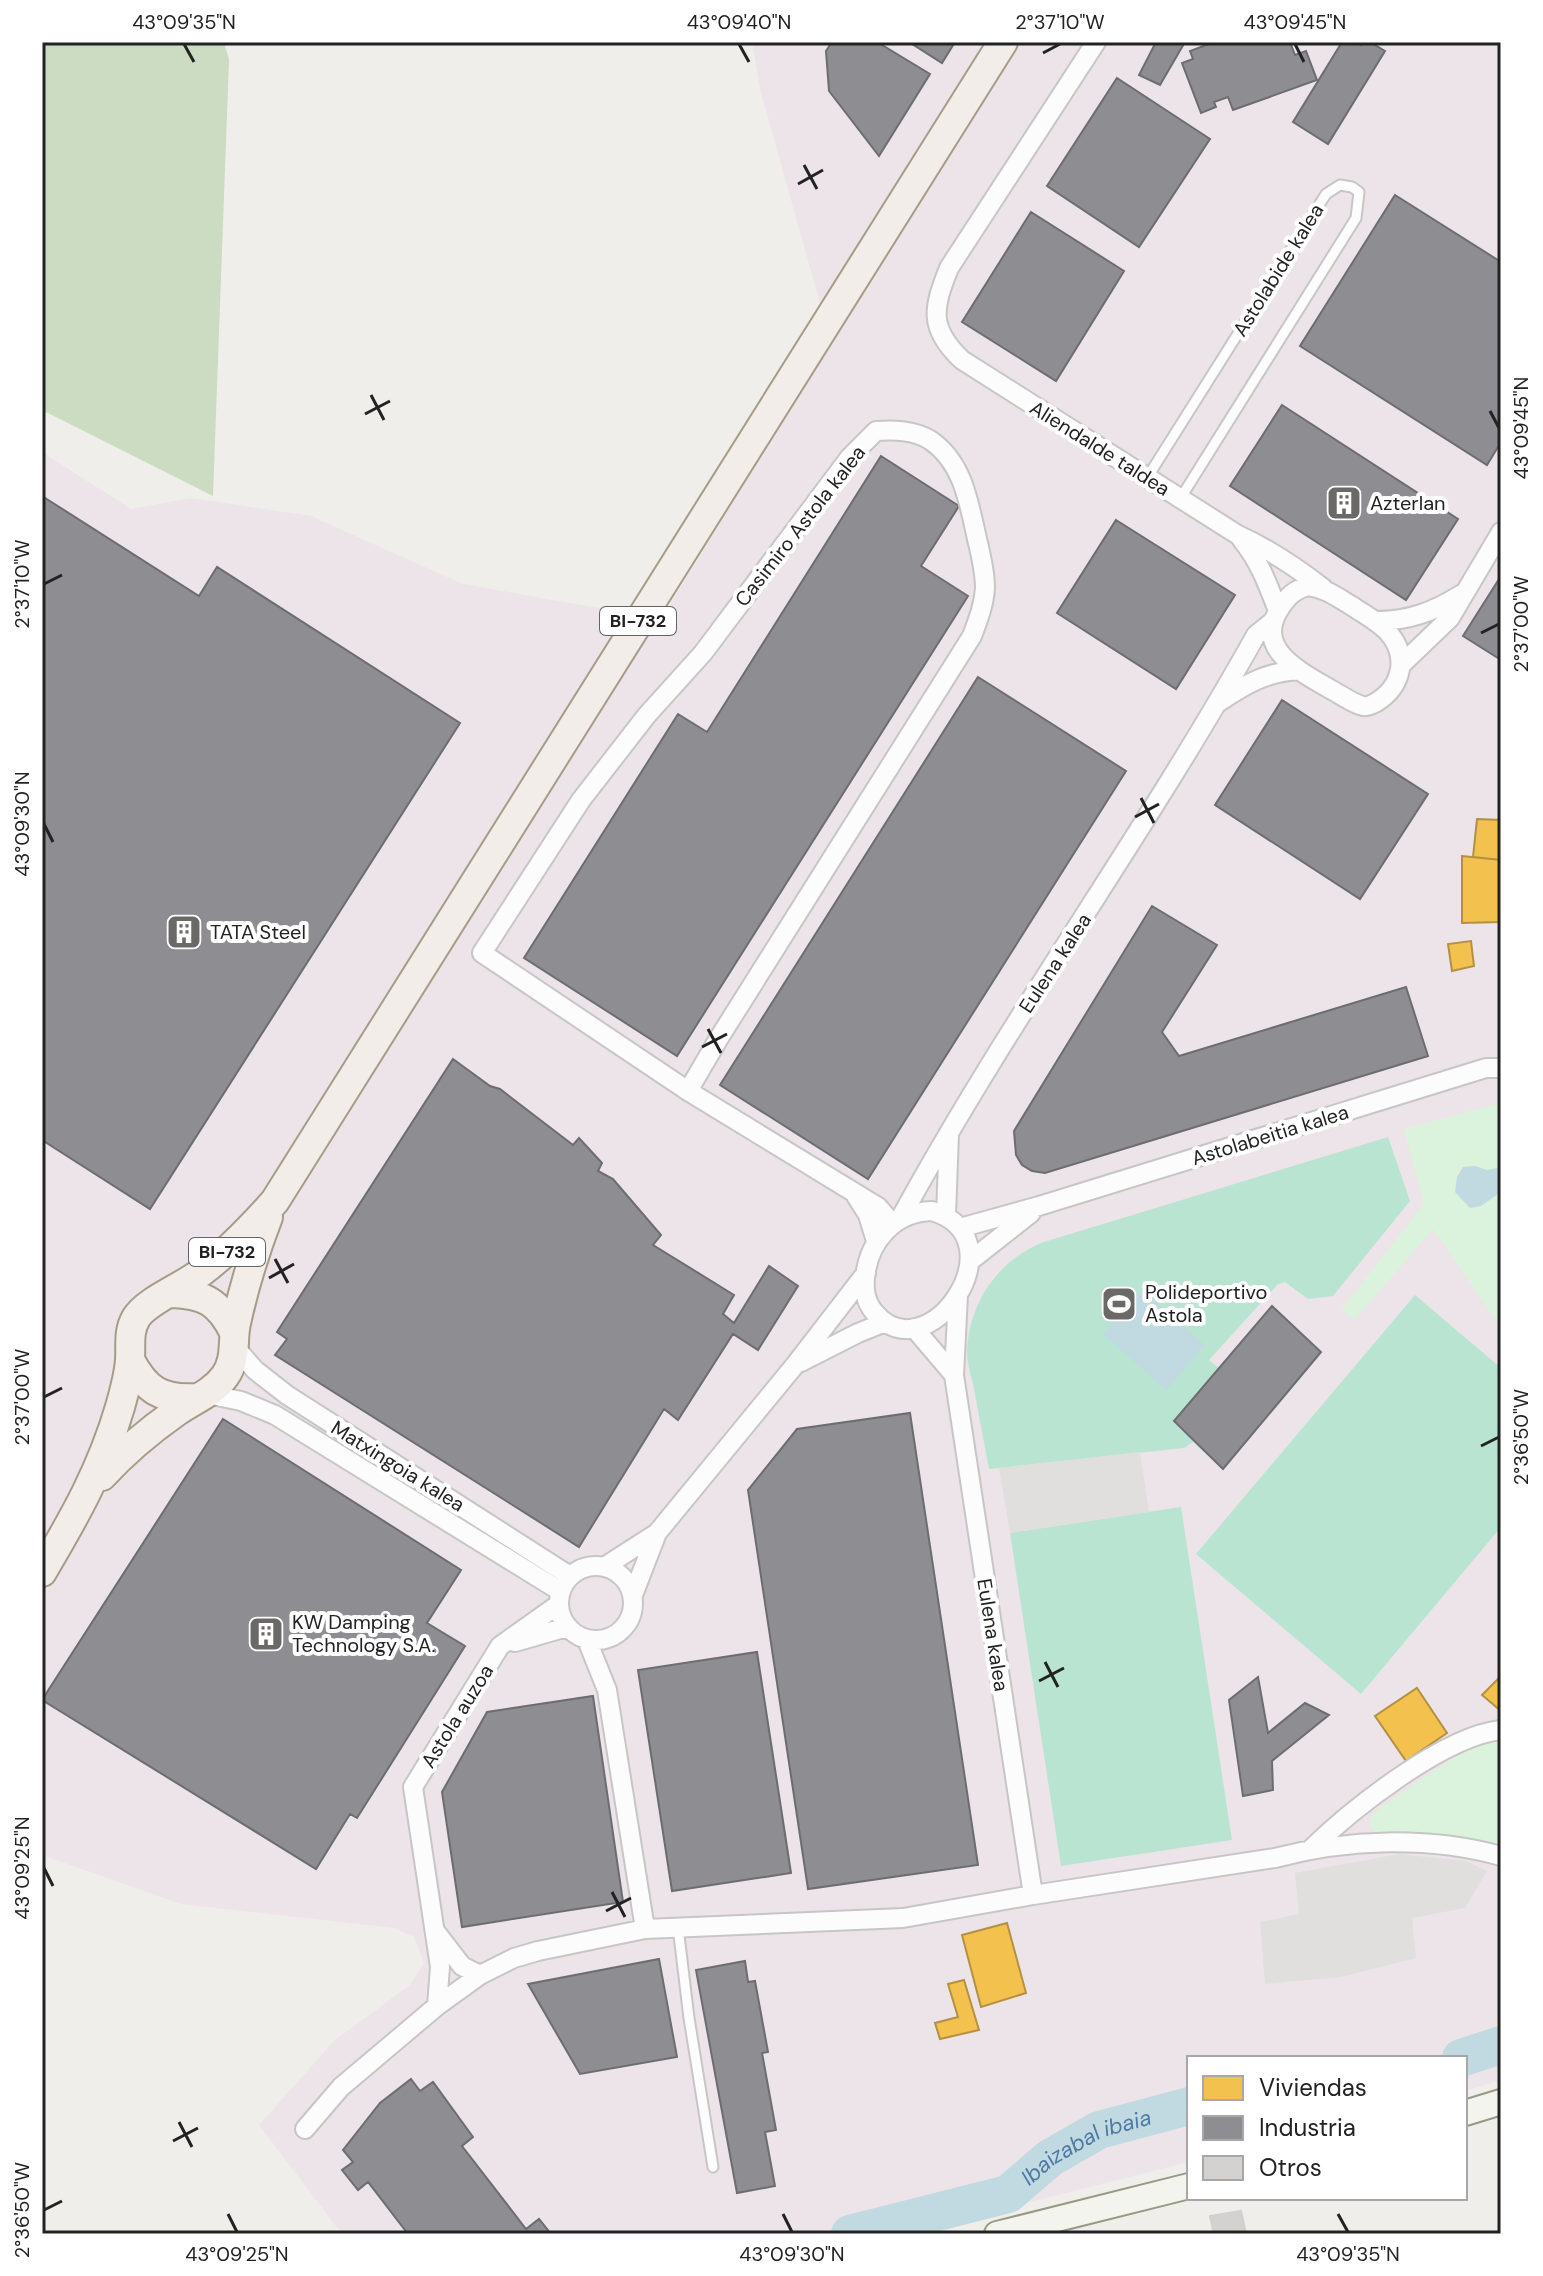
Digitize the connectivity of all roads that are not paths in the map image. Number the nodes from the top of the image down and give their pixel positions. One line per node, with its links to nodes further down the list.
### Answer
1 (1003, 42): 18 (main road, BI-732)
2 (1096, 42): 3 (street, Aliendalde taldea)
3 (1147, 478): 4 (street, Aliendalde taldea); 4 (lane, Astolabide kalea)
4 (1180, 499): 6 (street, Aliendalde taldea)
5 (1501, 532): 8 (street, Aliendalde taldea)
6 (1238, 535): 7 (street, Aliendalde taldea); 9 (street, Aliendalde taldea)
7 (1323, 588): 9 (street); 10 (street, Aliendalde taldea)
8 (1462, 594): 10 (street, Aliendalde taldea); 11 (street, Aliendalde taldea)
9 (1275, 616): 12 (street, Aliendalde taldea); 13 (street)
10 (1375, 621): 11 (street, Aliendalde taldea)
11 (1401, 665): 12 (street, Aliendalde taldea)
12 (1299, 670): 13 (street)
13 (1217, 703): 16 (street, Eulena kalea)
14 (1501, 1068): 19 (street, Astolabeitia kalea)
15 (688, 1091): 15 (street, Casimiro Astola kalea); 17 (street, Casimiro Astola kalea)
16 (949, 1130): 20 (street, Eulena kalea); 21 (street)
17 (855, 1194): 20 (street, Casimiro Astola kalea); 22 (street)
18 (275, 1201): 25 (main road, BI-732); 29 (main road, BI-732)
19 (1039, 1206): 21 (street, Astolabeitia kalea); 23 (street, Astolabeitia kalea)
20 (896, 1222): 21 (street); 22 (street)
21 (953, 1222): 23 (street)
22 (876, 1241): 24 (street)
23 (970, 1261): 26 (street)
24 (866, 1273): 27 (street); 31 (street)
25 (172, 1293): 29 (main road, BI-732); 30 (main road, BI-732)
26 (958, 1295): 28 (street); 32 (street, Eulena kalea)
27 (883, 1323): 28 (street); 31 (street)
28 (914, 1328): 32 (street)
29 (234, 1339): 33 (main road, BI-732); 38 (street, Matxingoia kalea)
30 (130, 1360): 33 (main road); 34 (main road, BI-732)
31 (795, 1365): 35 (street)
32 (954, 1375): 48 (street, Eulena kalea)
33 (201, 1396): 34 (main road, BI-732); 38 (street, Matxingoia kalea)
34 (92, 1485): 37 (main road, BI-732)
35 (657, 1533): 36 (street); 39 (street)
36 (604, 1567): 38 (street); 39 (street)
37 (42, 1572)
38 (563, 1590): 40 (street); 43 (street, Astola auzoa)
39 (633, 1595): 41 (street)
40 (567, 1627): 42 (street); 43 (street, Astola auzoa)
41 (611, 1637): 42 (street); 44 (street)
42 (587, 1640): 44 (street)
43 (500, 1646): 50 (street, Astola auzoa)
44 (607, 1690): 51 (street)
45 (1501, 1730): 46 (street)
46 (1311, 1849): 47 (street); 48 (street)
47 (1501, 1856)
48 (1033, 1895): 49 (street)
49 (678, 1927): 51 (street); 57 (lane)
50 (433, 1929): 52 (street); 53 (street, Astola auzoa)
51 (645, 1929): 52 (street)
52 (480, 1975): 53 (street)
53 (437, 2006): 56 (street)
54 (1501, 2102): 55 (street)
55 (1467, 2112)
56 (305, 2129)
57 (713, 2167)
58 (1187, 2186): 59 (street)
59 (997, 2234)

